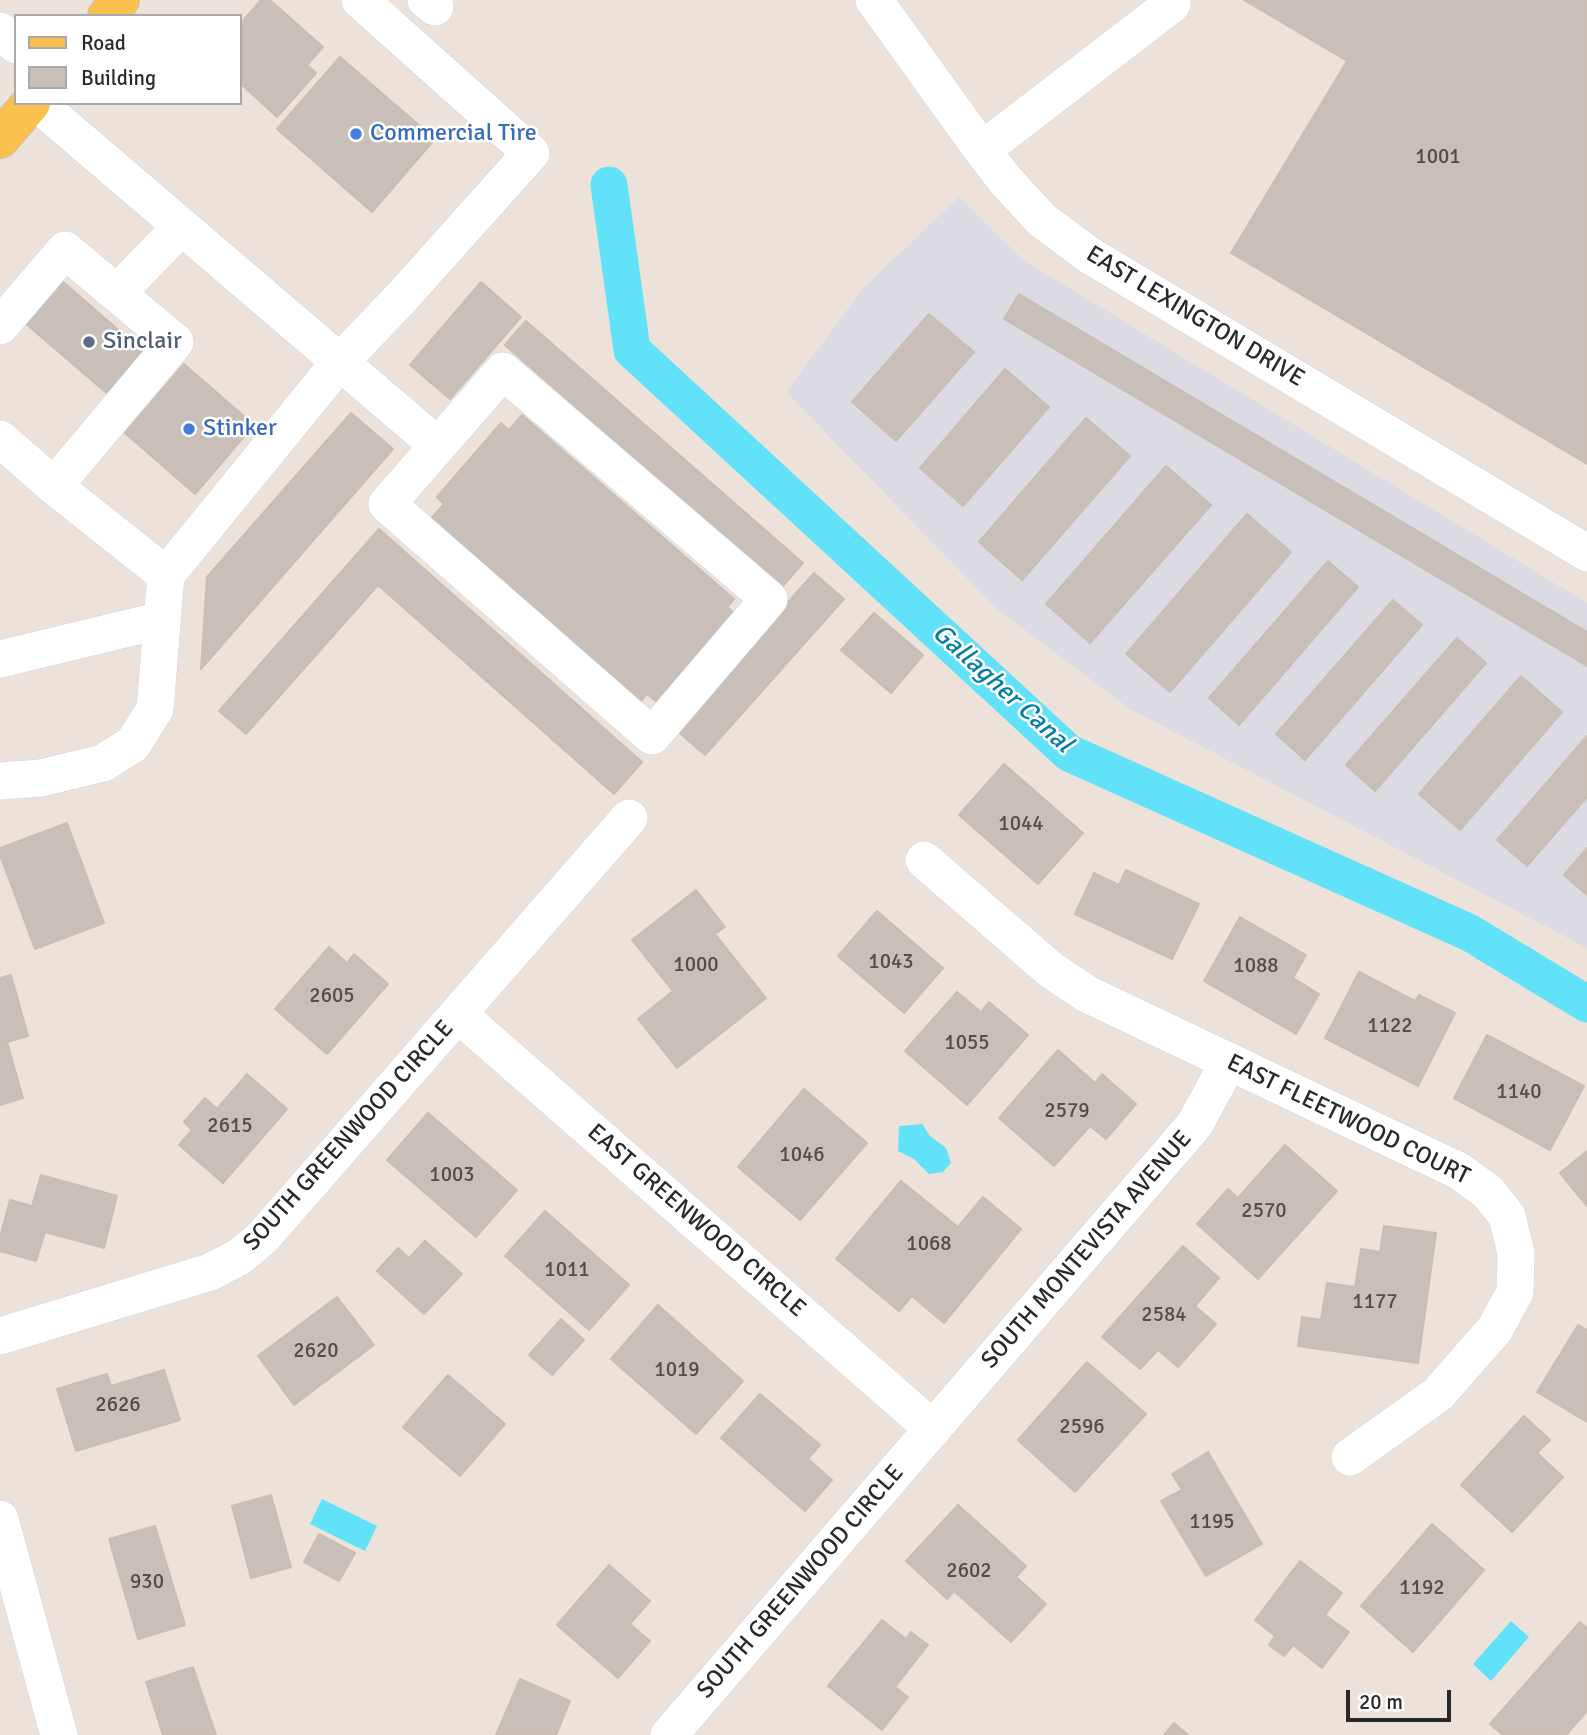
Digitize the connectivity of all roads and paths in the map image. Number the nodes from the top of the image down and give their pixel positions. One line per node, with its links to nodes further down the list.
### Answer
1 (120, 0): 5 (main road)
2 (360, 0): 15 (street)
3 (874, 0): 11 (street, EAST LEXINGTON DRIVE)
4 (1172, 4): 11 (street)
5 (109, 14)
6 (0, 31): 7 (street)
7 (14, 43)
8 (30, 105): 10 (main road)
9 (39, 105): 12 (street)
10 (0, 139)
11 (982, 150): 19 (street, EAST LEXINGTON DRIVE)
12 (181, 227): 13 (street); 15 (street)
13 (118, 292): 14 (street); 18 (street)
14 (0, 326)
15 (339, 363): 17 (street); 20 (street)
16 (0, 439): 18 (street)
17 (437, 445): 17 (street)
18 (54, 486): 20 (street)
19 (1587, 553)
20 (166, 575): 21 (street)
21 (162, 620): 22 (street); 23 (street)
22 (0, 659)
23 (0, 781)
24 (629, 818): 26 (street, SOUTH GREENWOOD CIRCLE)
25 (924, 860): 27 (street, EAST FLEETWOOD COURT)
26 (458, 1014): 28 (street, SOUTH GREENWOOD CIRCLE); 29 (street, EAST GREENWOOD CIRCLE)
27 (1229, 1061): 29 (street, SOUTH MONTEVISTA AVENUE); 30 (street, EAST FLEETWOOD COURT)
28 (0, 1336)
29 (933, 1429): 33 (street, SOUTH GREENWOOD CIRCLE)
30 (1350, 1457)
31 (0, 1519): 32 (street)
32 (59, 1735)
33 (669, 1735)

